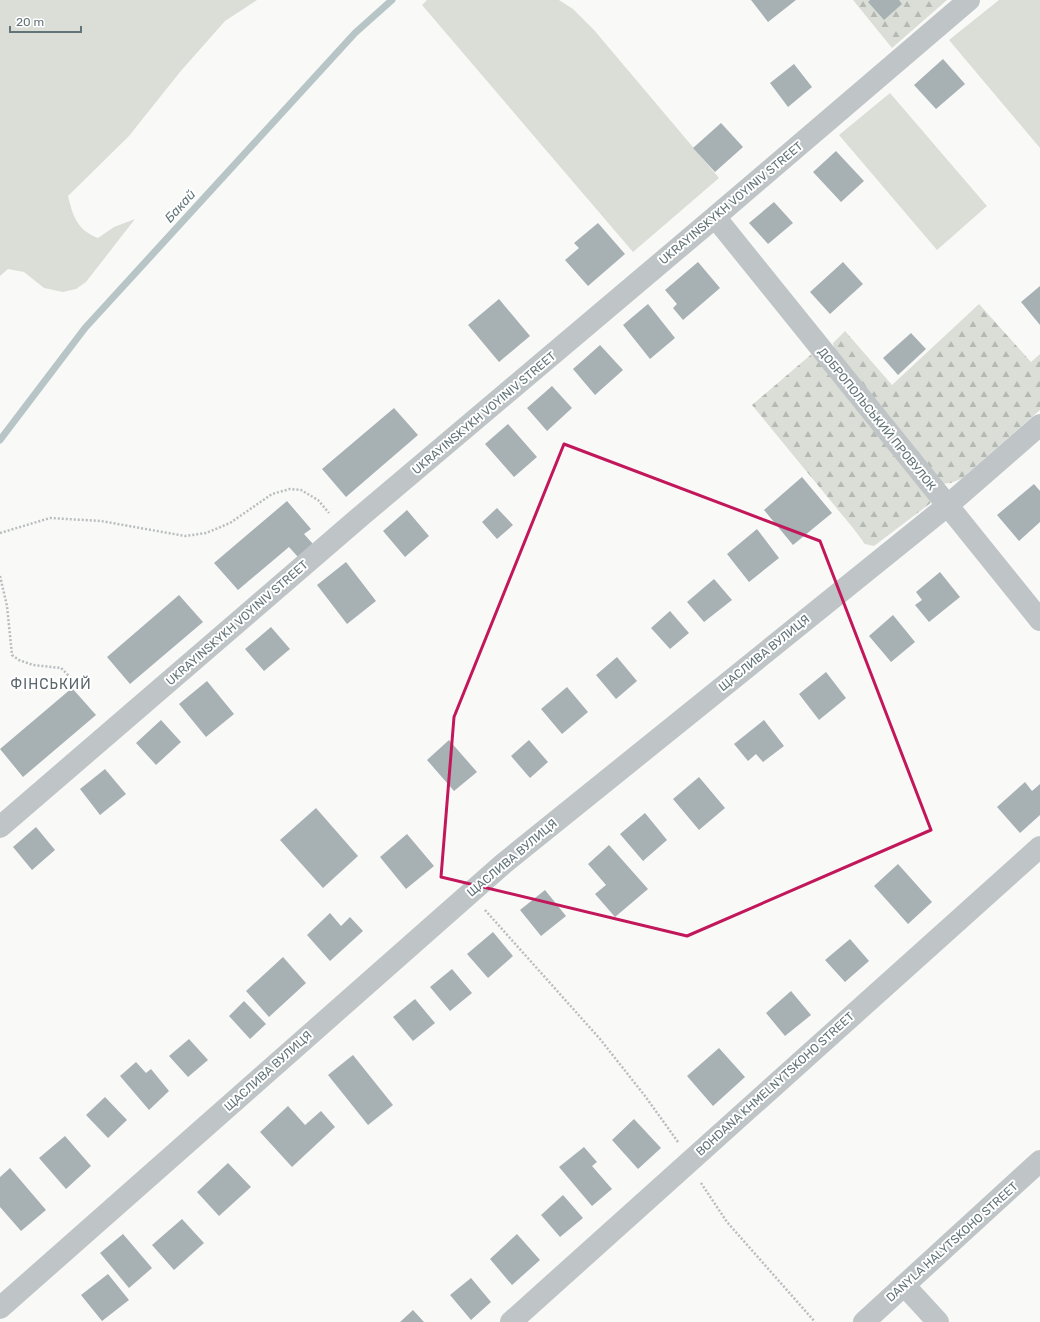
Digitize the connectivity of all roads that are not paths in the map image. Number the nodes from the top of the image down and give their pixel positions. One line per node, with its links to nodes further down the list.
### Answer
1 (969, 0): 2 (street, UKRAYINSKYKH VOYINIV STREET)
2 (715, 218): 4 (street, ДОБРОПОЛЬСЬКИЙ ПРОВУЛОК); 6 (street, UKRAYINSKYKH VOYINIV STREET)
3 (1040, 425): 4 (street, ЩАСЛИВА ВУЛИЦЯ)
4 (947, 506): 5 (street, ДОБРОПОЛЬСЬКИЙ ПРОВУЛОК); 10 (street, ЩАСЛИВА ВУЛИЦЯ)
5 (1040, 620)
6 (0, 827)
7 (1040, 847): 11 (street, BOHDANA KHMELNYTSKOHO STREET)
8 (1040, 1161): 9 (street, DANYLA HALYTSKOHO STREET)
9 (904, 1286): 12 (street, DANYLA HALYTSKOHO STREET); 13 (street)
10 (0, 1308)
11 (511, 1322)
12 (864, 1322)
13 (938, 1322)

